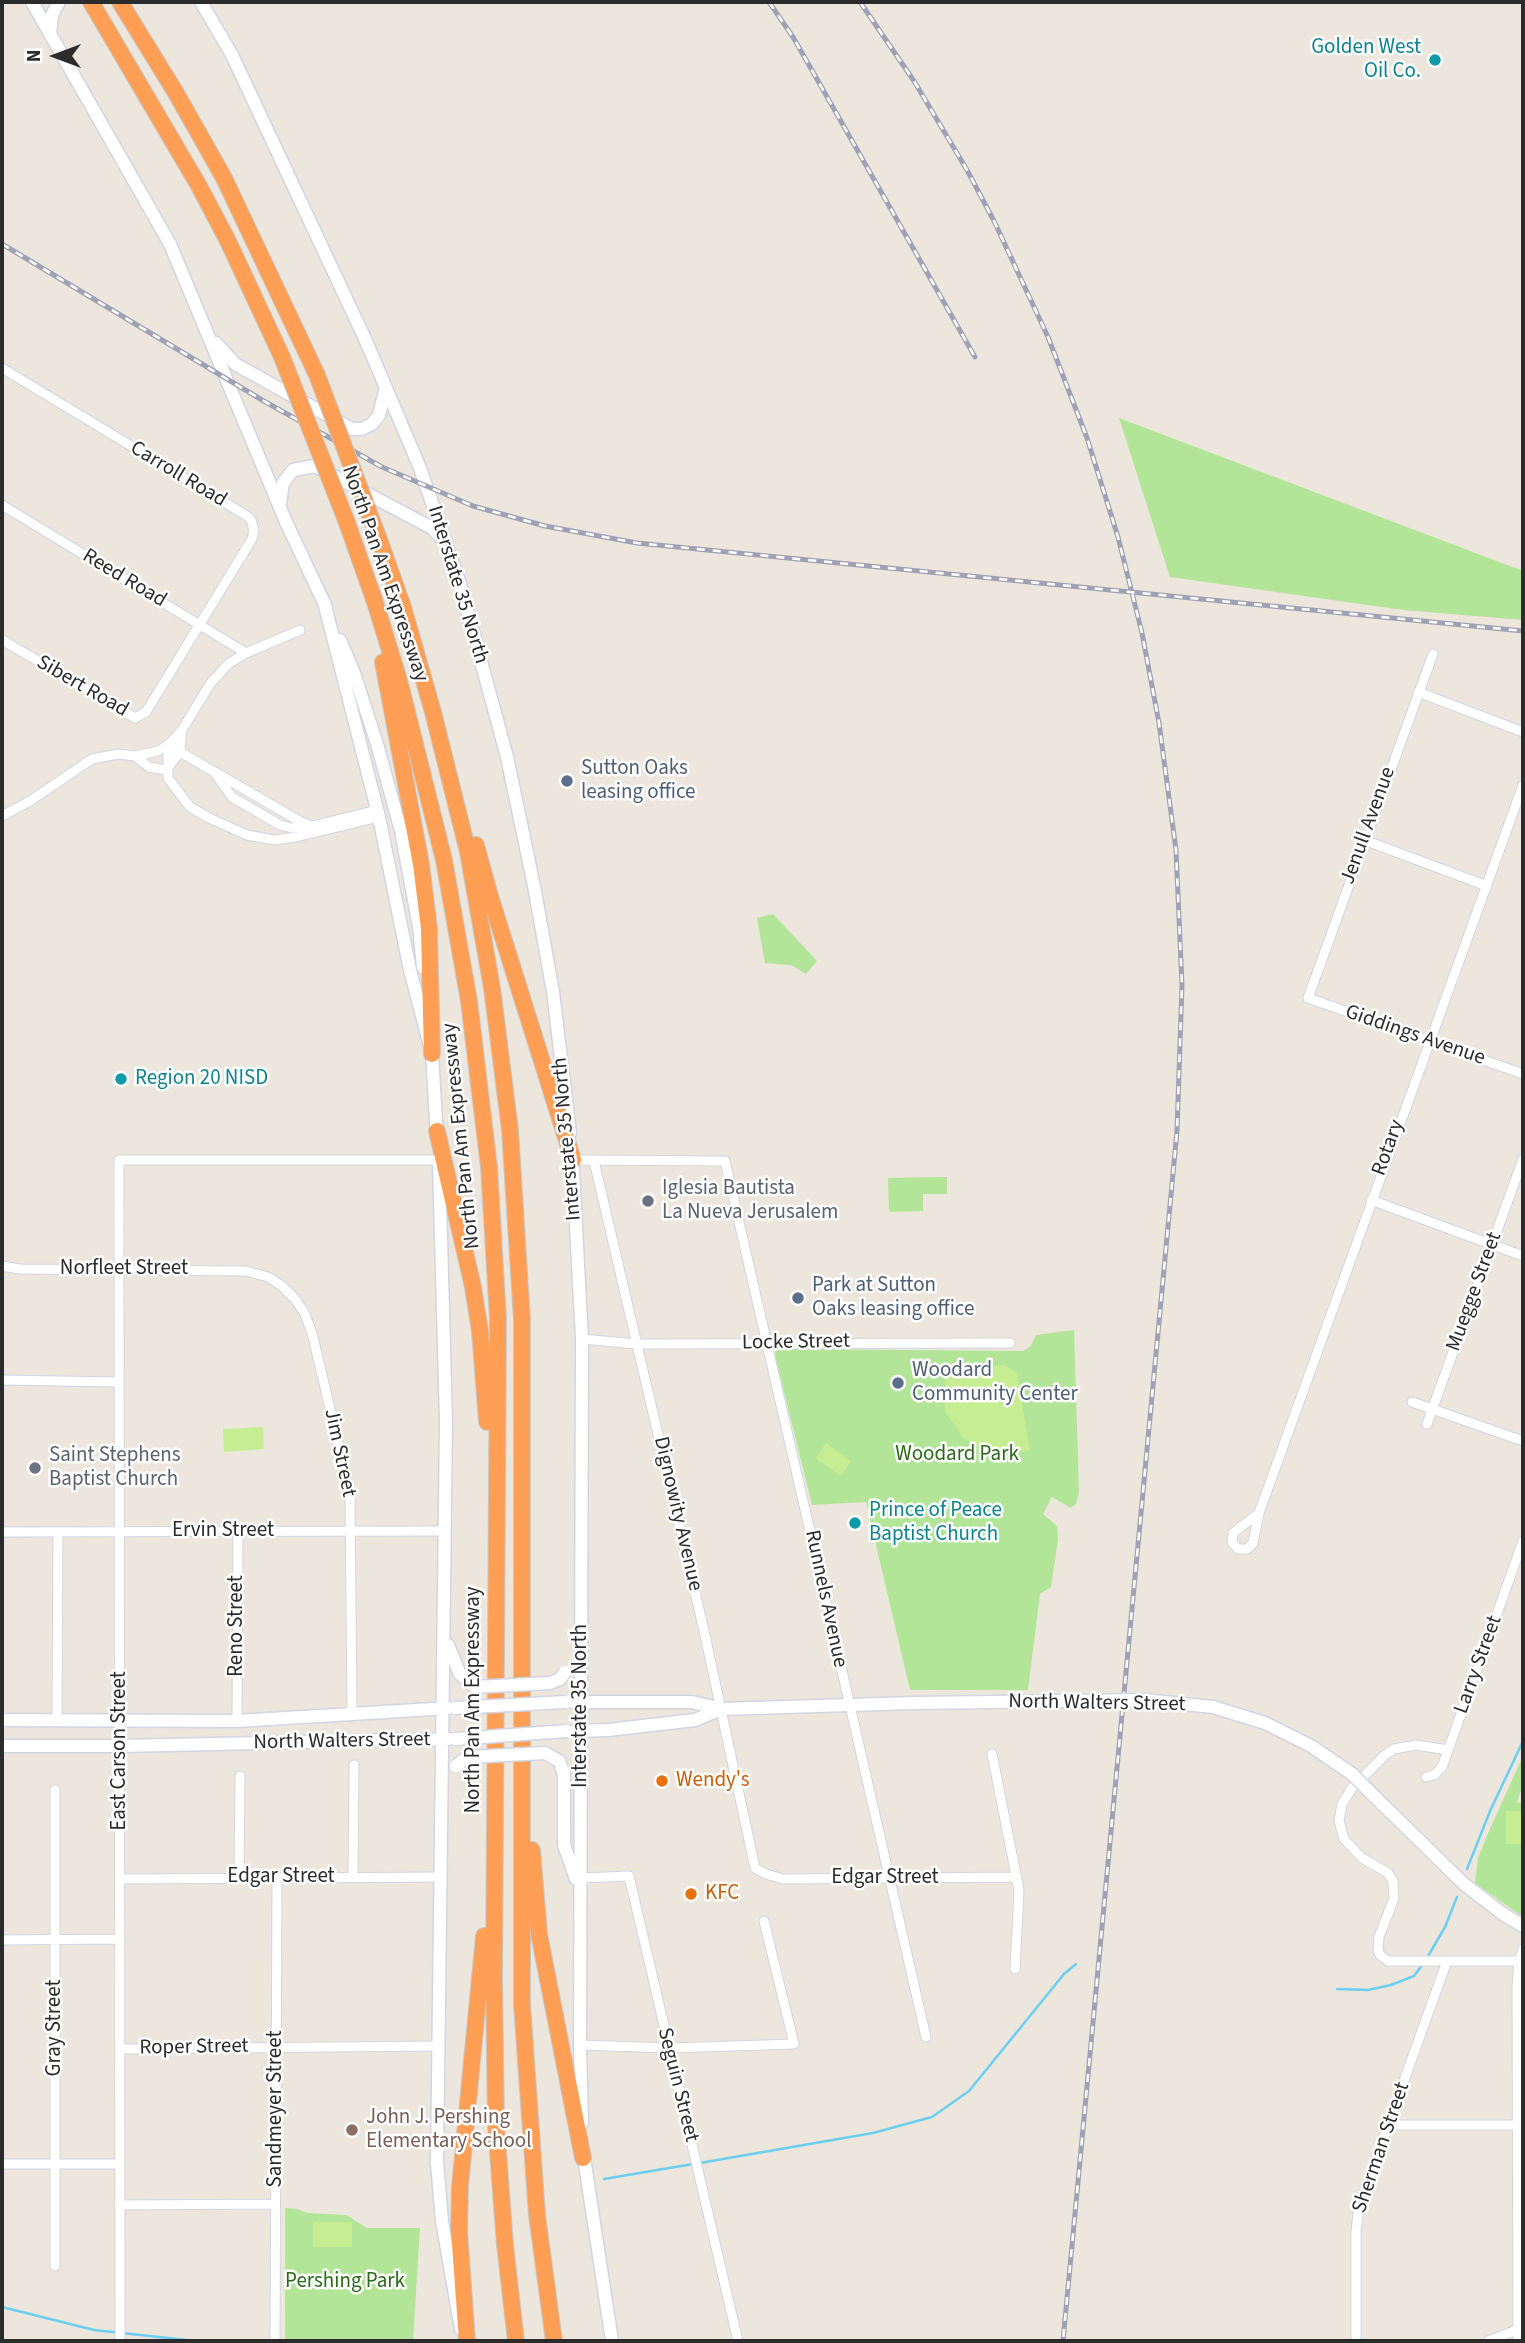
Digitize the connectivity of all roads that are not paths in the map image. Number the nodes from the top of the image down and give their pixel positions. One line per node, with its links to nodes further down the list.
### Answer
1 (32, 2): 6 (main road)
2 (60, 2): 6 (main road)
3 (120, 2): 15 (highway, North Pan Am Expressway, bridge)
4 (201, 2): 9 (main road, Interstate 35 North)
5 (92, 3): 13 (highway, North Pan Am Expressway, bridge)
6 (50, 34): 7 (main road)
7 (209, 335): 9 (main road); 11 (main road)
8 (2, 368): 16 (street, Carroll Road)
9 (386, 389): 12 (main road, Interstate 35 North)
10 (2, 505): 16 (street, Reed Road)
11 (280, 506): 12 (main road); 14 (main road)
12 (446, 543): 40 (main road, Interstate 35 North)
13 (357, 550): 35 (highway); 66 (highway, North Pan Am Expressway)
14 (324, 602): 29 (main road); 35 (main road)
15 (403, 607): 40 (highway); 86 (highway, North Pan Am Expressway)
16 (200, 625): 18 (street, Sibert Road); 19 (street, Reed Road)
17 (300, 630): 19 (street)
18 (2, 640)
19 (246, 653): 22 (street)
20 (1433, 654): 21 (street, Jenull Avenue)
21 (1418, 692): 23 (street); 31 (street, Jenull Avenue)
22 (182, 730): 24 (street); 25 (street)
23 (1523, 732)
24 (168, 745): 25 (street); 26 (street); 27 (street)
25 (180, 752): 27 (street); 29 (street)
26 (135, 756): 27 (street); 30 (street)
27 (166, 770): 29 (street)
28 (1523, 785): 32 (street, Rotary)
29 (378, 813): 35 (main road)
30 (2, 816)
31 (1364, 840): 32 (street); 33 (street, Jenull Avenue)
32 (1487, 886): 34 (street, Rotary)
33 (1308, 998): 34 (street, Giddings Avenue)
34 (1429, 1040): 36 (street, Giddings Avenue); 42 (street, Rotary)
35 (432, 1054): 37 (main road)
36 (1523, 1074)
37 (437, 1130): 39 (main road); 66 (highway)
38 (1523, 1159): 43 (street, Muegge Street)
39 (439, 1160): 46 (street, East Carson Street); 61 (main road)
40 (573, 1160): 41 (street); 48 (main road, Interstate 35 North)
41 (594, 1161): 50 (street, Dignowity Avenue); 51 (street, Runnels Avenue)
42 (1371, 1200): 43 (street); 58 (street, Rotary)
43 (1492, 1245): 44 (street); 55 (street, Muegge Street)
44 (1523, 1256)
45 (2, 1266): 46 (street, Norfleet Street)
46 (119, 1270): 47 (street, Norfleet Street); 53 (street, East Carson Street)
47 (246, 1270): 60 (street, Jim Street)
48 (582, 1339): 50 (street, Locke Street); 68 (main road, Interstate 35 North)
49 (1010, 1343): 51 (street, Locke Street)
50 (636, 1344): 51 (street, Locke Street); 72 (street, Dignowity Avenue)
51 (766, 1344): 70 (street, Runnels Avenue)
52 (2, 1380): 53 (street)
53 (118, 1382): 64 (street, East Carson Street)
54 (1412, 1402): 55 (street)
55 (1433, 1409): 56 (street, Muegge Street); 57 (street)
56 (1427, 1424)
57 (1523, 1441)
58 (1259, 1513)
59 (238, 1531): 60 (street, Ervin Street); 64 (street, Ervin Street); 77 (street, Reno Street)
60 (351, 1531): 61 (street, Ervin Street); 73 (street, Jim Street)
61 (445, 1531): 67 (main road)
62 (2, 1532): 63 (street, Ervin Street)
63 (58, 1532): 64 (street, Ervin Street); 75 (street)
64 (119, 1532): 76 (street, East Carson Street)
65 (1523, 1541): 82 (street, Larry Street)
66 (495, 1550): 84 (highway, North Pan Am Expressway)
67 (445, 1634): 68 (main road, bridge); 71 (main road)
68 (580, 1642): 69 (main road, Interstate 35 North)
69 (580, 1702): 71 (main road, North Walters Street, bridge); 72 (main road, North Walters Street); 78 (main road, Interstate 35 North)
70 (848, 1704): 72 (main road, North Walters Street); 98 (street, Runnels Avenue); 101 (main road, North Walters Street, bridge)
71 (449, 1708): 73 (main road, North Walters Street); 79 (main road)
72 (722, 1709): 78 (main road, North Walters Street); 91 (street, Dignowity Avenue)
73 (352, 1713): 77 (main road, North Walters Street)
74 (2, 1720): 75 (main road, North Walters Street)
75 (57, 1720): 76 (main road, North Walters Street)
76 (120, 1721): 77 (main road, North Walters Street); 81 (street, East Carson Street)
77 (237, 1721)
78 (580, 1731): 79 (main road, North Walters Street, bridge); 99 (main road, Interstate 35 North)
79 (449, 1739): 81 (main road, North Walters Street); 90 (main road)
80 (2, 1746): 81 (main road, North Walters Street)
81 (120, 1746): 97 (street, East Carson Street)
82 (1448, 1750): 88 (street, Larry Street); 106 (street)
83 (992, 1754): 96 (street)
84 (496, 1762): 127 (highway); 128 (highway, North Pan Am Expressway)
85 (354, 1765): 94 (street)
86 (523, 1765): 117 (highway); 129 (highway, North Pan Am Expressway)
87 (240, 1776): 92 (street)
88 (1426, 1777)
89 (55, 1790): 104 (street, Gray Street)
90 (443, 1822): 95 (main road); 99 (main road, bridge)
91 (755, 1868): 98 (street, Edgar Street)
92 (239, 1877): 93 (street, Edgar Street); 97 (street, Edgar Street)
93 (277, 1877): 94 (street, Edgar Street); 112 (street, Sandmeyer Street)
94 (353, 1877): 95 (street, Edgar Street)
95 (442, 1877): 111 (main road)
96 (1016, 1877): 98 (street, Edgar Street); 108 (street)
97 (120, 1879): 102 (street, East Carson Street)
98 (890, 1879): 109 (street, Runnels Avenue)
99 (580, 1884): 110 (main road, Interstate 35 North); 113 (street, Seguin Street)
100 (764, 1921): 113 (street)
101 (1523, 1926)
102 (120, 1939): 104 (street); 114 (street, East Carson Street)
103 (2, 1940): 104 (street)
104 (55, 1940): 119 (street, Gray Street)
105 (1523, 1949): 107 (street)
106 (1447, 1961): 107 (street); 115 (street, Sherman Street)
107 (1519, 1961): 116 (street)
108 (1015, 1969)
109 (926, 2037)
110 (580, 2045): 113 (street); 117 (main road, Interstate 35 North)
111 (437, 2046): 112 (street, Roper Street); 127 (main road)
112 (276, 2047): 114 (street, Roper Street); 121 (street, Sandmeyer Street)
113 (669, 2048): 131 (street, Seguin Street)
114 (120, 2049): 120 (street, East Carson Street)
115 (1388, 2124): 116 (street); 132 (street, Sherman Street)
116 (1520, 2125): 124 (street)
117 (583, 2158): 130 (main road, Interstate 35 North)
118 (2, 2164): 119 (street)
119 (55, 2164): 120 (street); 123 (street, Gray Street)
120 (120, 2164): 122 (street, East Carson Street)
121 (275, 2204): 122 (street); 126 (street, Sandmeyer Street)
122 (119, 2205): 125 (street, East Carson Street)
123 (55, 2266)
124 (1517, 2330): 133 (street); 134 (street)
125 (120, 2341)
126 (275, 2341)
127 (465, 2341)
128 (516, 2341)
129 (554, 2341)
130 (612, 2341)
131 (738, 2341)
132 (1356, 2341)
133 (1488, 2341)
134 (1518, 2341)

